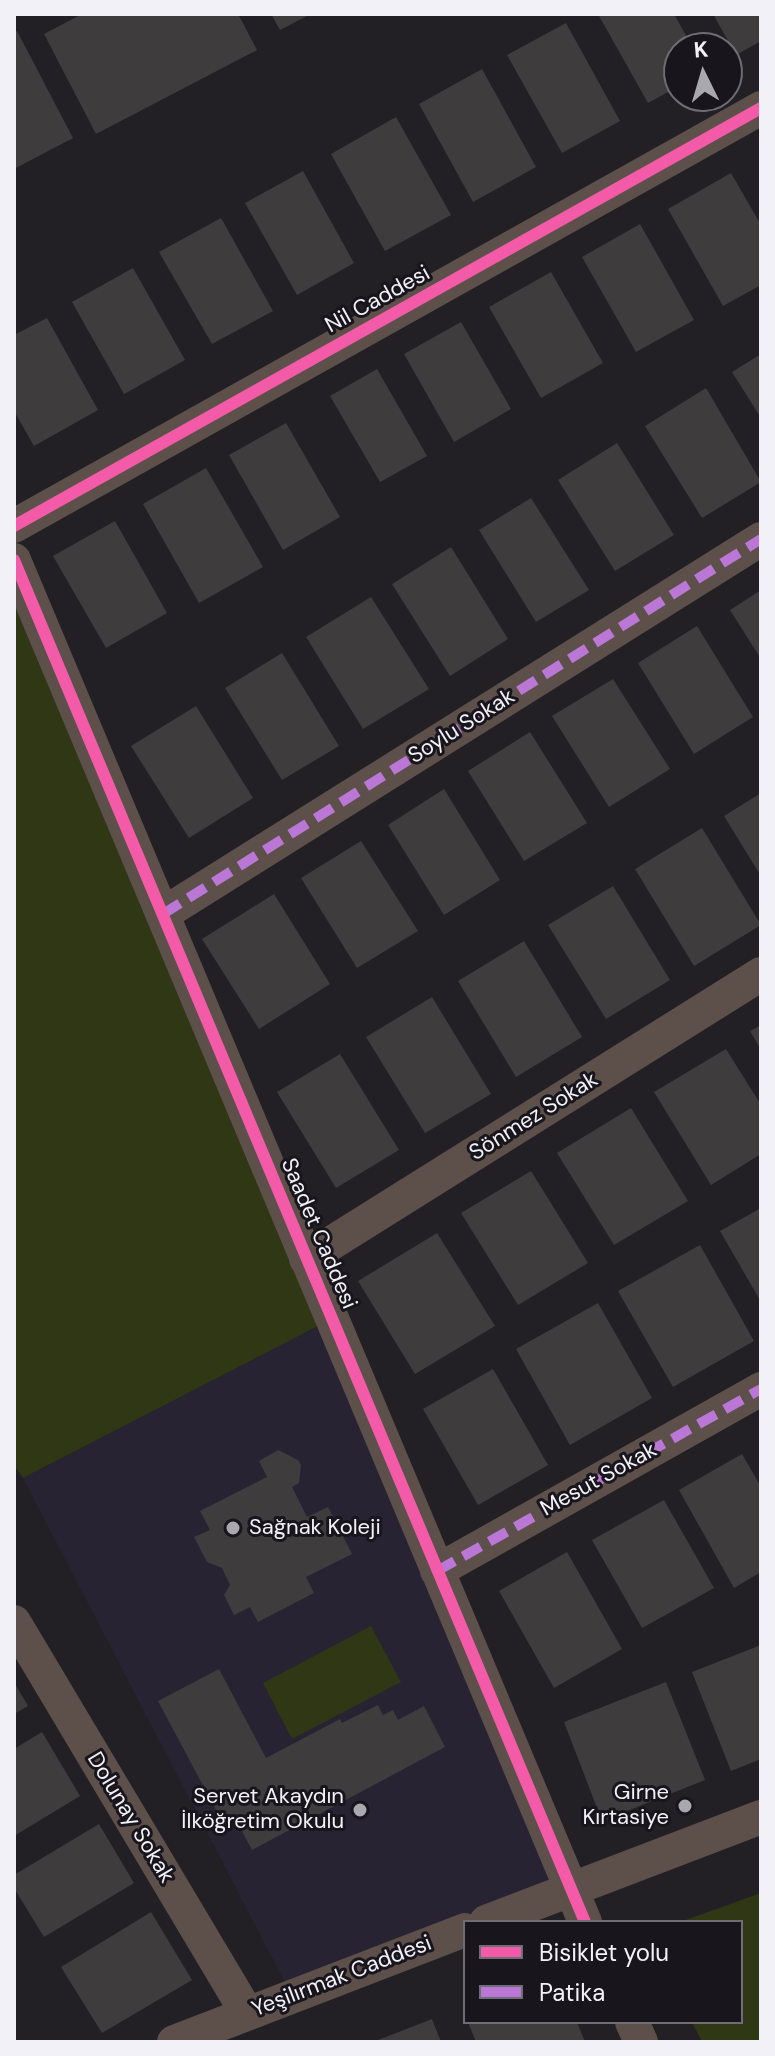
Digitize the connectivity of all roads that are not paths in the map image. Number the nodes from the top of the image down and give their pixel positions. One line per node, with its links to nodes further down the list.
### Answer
1 (761, 108): 2 (street, Nil Caddesi)
2 (14, 526)
3 (761, 539): 5 (street, Soylu Sokak)
4 (14, 560): 5 (street, Saadet Caddesi)
5 (163, 914): 7 (street, Saadet Caddesi)
6 (761, 974): 7 (street, Sönmez Sokak)
7 (306, 1259): 9 (street, Saadet Caddesi)
8 (761, 1389): 9 (street, Mesut Sokak)
9 (437, 1571): 12 (street, Saadet Caddesi)
10 (14, 1622): 16 (street, Dolunay Sokak)
11 (761, 1817): 12 (street)
12 (570, 1890): 13 (street); 14 (street, Saadet Caddesi)
13 (491, 1920)
14 (584, 1920)
15 (463, 1931): 16 (street, Yeşilırmak Caddesi)
16 (247, 2013): 17 (street, Yeşilırmak Caddesi)
17 (174, 2042)

